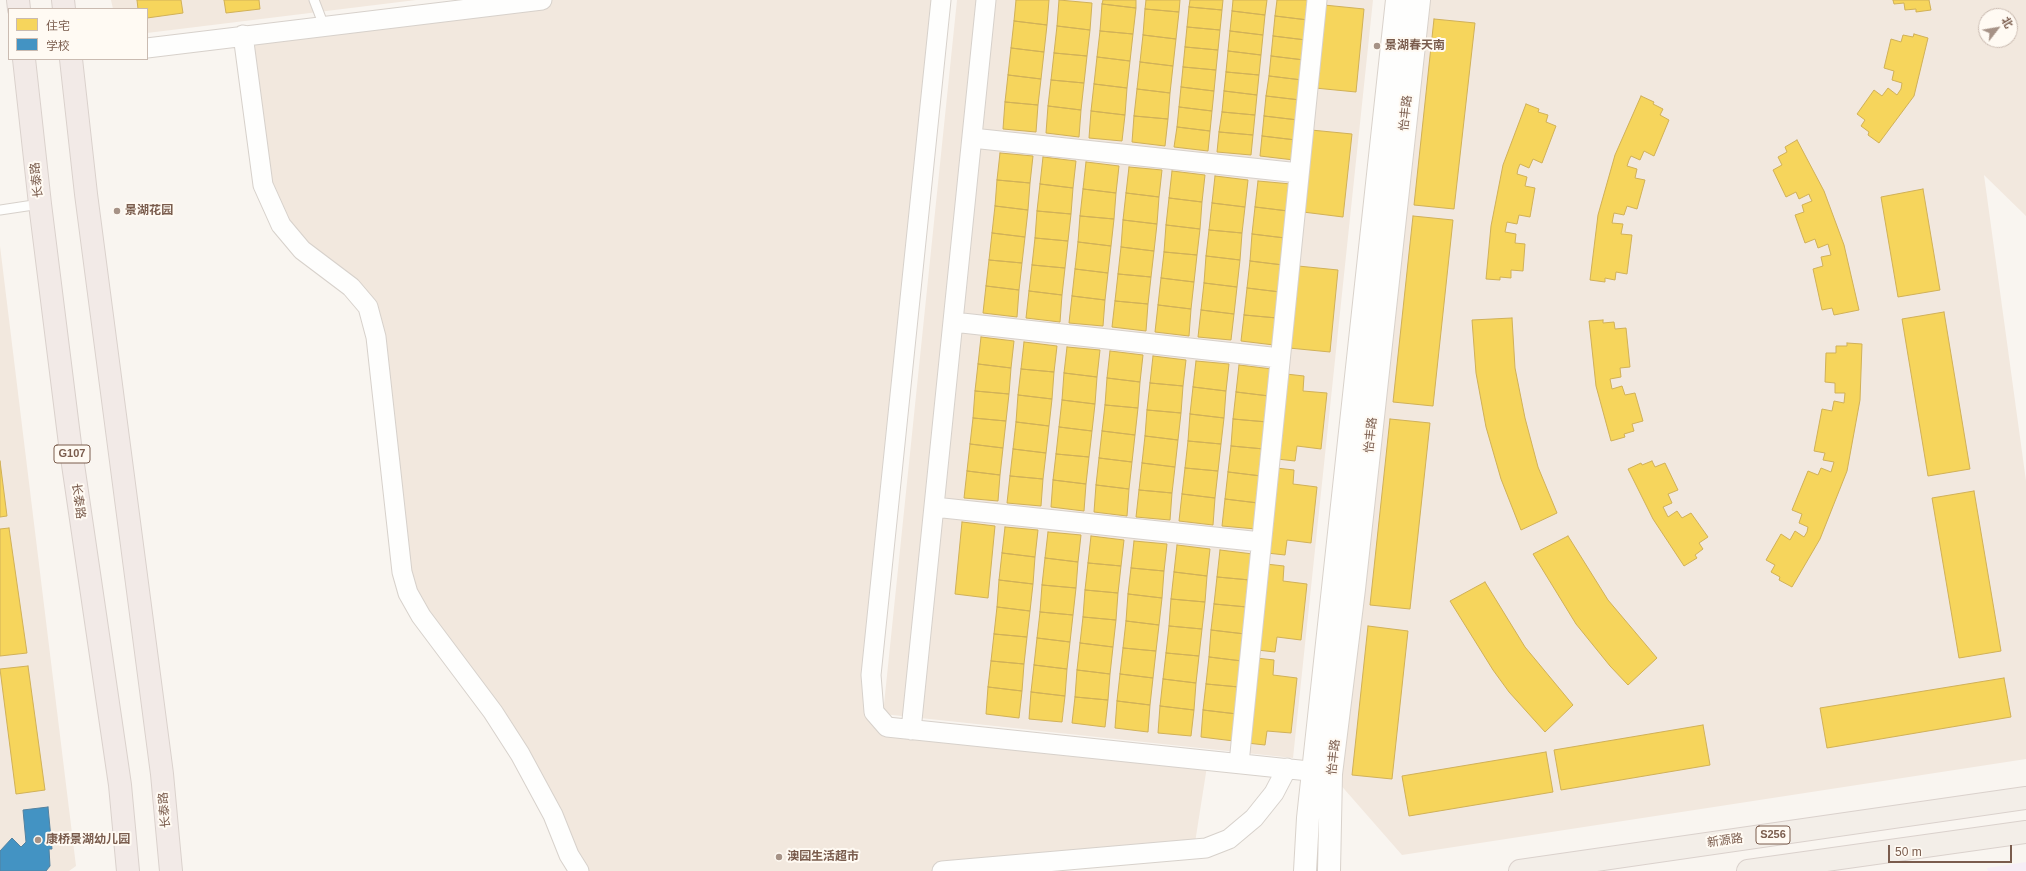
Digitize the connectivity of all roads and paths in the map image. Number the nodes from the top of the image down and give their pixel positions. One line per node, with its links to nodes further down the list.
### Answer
1 (314, 0): 8 (lane)
2 (542, 0): 8 (street)
3 (941, 0): 21 (street)
4 (986, 0): 13 (street)
5 (1317, 0): 14 (street)
6 (1397, 0): 24 (street, 怡丰路)
7 (1418, 0): 24 (street, 怡丰路)
8 (324, 26): 9 (street)
9 (242, 35): 10 (street); 33 (street)
10 (148, 48)
11 (24, 60): 15 (highway, 长泰路 / G107)
12 (71, 60): 27 (highway, 长泰路)
13 (972, 138): 14 (street); 17 (street)
14 (1299, 173): 18 (street)
15 (40, 204): 16 (lane); 28 (highway, 长泰路 / G107)
16 (0, 210)
17 (953, 322): 18 (street); 19 (street)
18 (1280, 358): 20 (street)
19 (934, 507): 20 (street); 21 (street)
20 (1261, 542): 22 (street)
21 (911, 730): 22 (street)
22 (1239, 763): 23 (street)
23 (1287, 768): 24 (street); 34 (street)
24 (1322, 772): 35 (street, 怡丰路); 36 (street, 怡丰路)
25 (2026, 798): 37 (main road, 新源路 / S256)
26 (2026, 832): 38 (main road)
27 (168, 842): 31 (highway, 长泰路); 32 (highway)
28 (126, 848): 29 (highway); 30 (highway, 长泰路 / G107)
29 (116, 871)
30 (128, 871)
31 (171, 871)
32 (183, 871)
33 (579, 871)
34 (942, 871)
35 (1305, 871)
36 (1329, 871)
37 (1520, 871)
38 (1748, 871)

